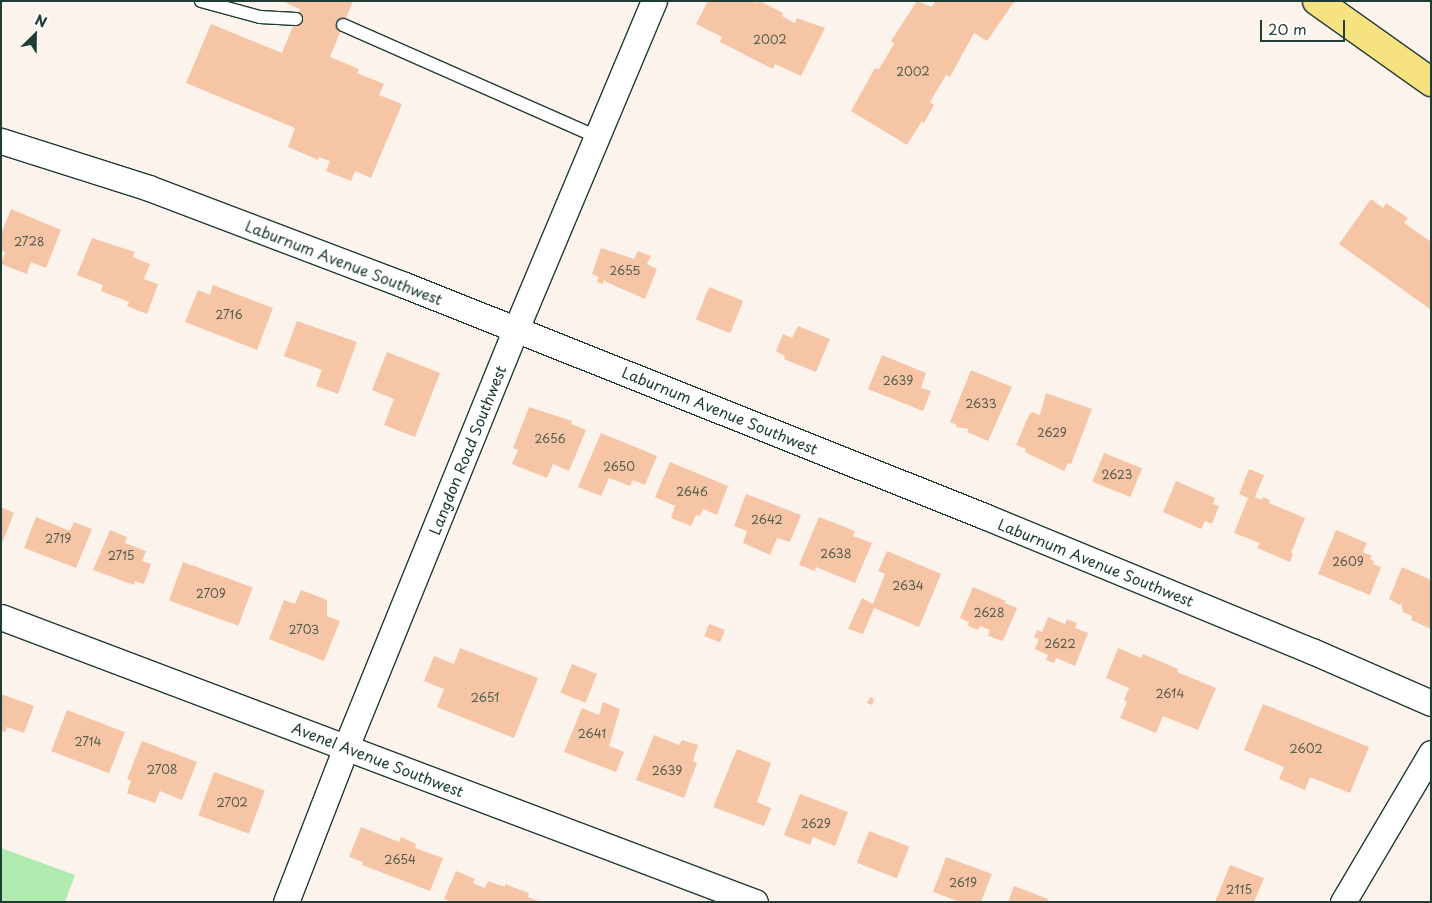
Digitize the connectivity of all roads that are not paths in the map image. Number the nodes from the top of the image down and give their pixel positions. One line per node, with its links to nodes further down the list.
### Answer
1 (201, 1): 4 (lane)
2 (654, 1): 7 (street, Langdon Road Southwest)
3 (1319, 2): 6 (main road)
4 (296, 19)
5 (343, 25): 7 (lane)
6 (1431, 82)
7 (597, 137): 9 (street, Langdon Road Southwest)
8 (1, 142): 9 (street, Laburnum Avenue Southwest)
9 (516, 329): 11 (street, Laburnum Avenue Southwest); 12 (street, Langdon Road Southwest)
10 (1, 617): 12 (street, Avenel Avenue Southwest)
11 (1431, 703)
12 (346, 747): 14 (street, Langdon Road Southwest); 15 (street, Avenel Avenue Southwest)
13 (1431, 753): 16 (street)
14 (286, 902)
15 (755, 902)
16 (1343, 902)

